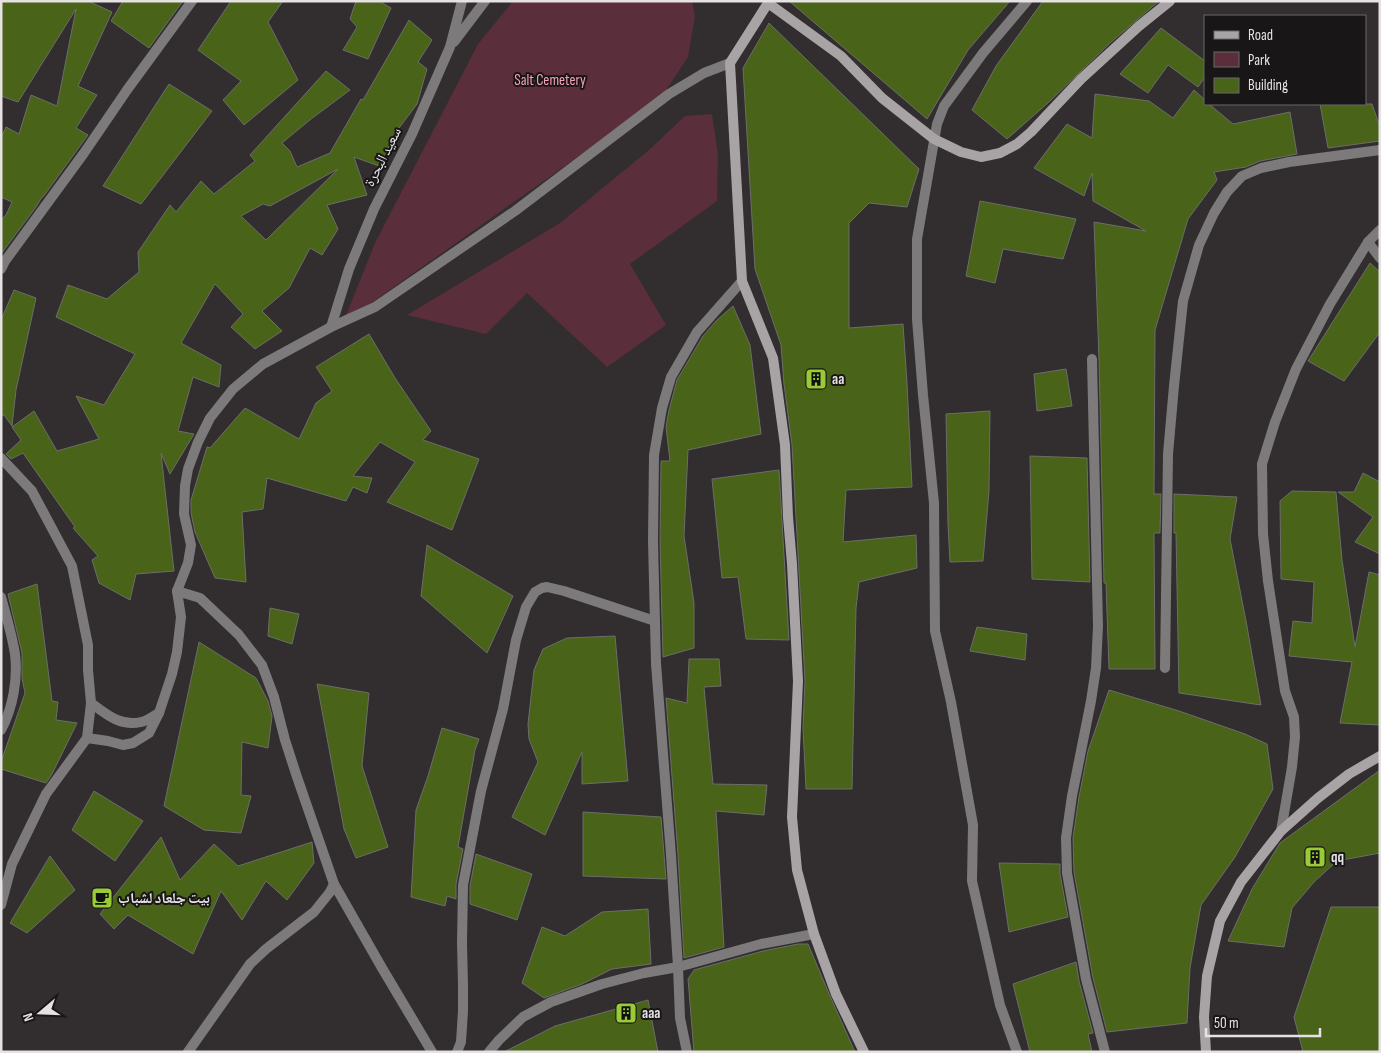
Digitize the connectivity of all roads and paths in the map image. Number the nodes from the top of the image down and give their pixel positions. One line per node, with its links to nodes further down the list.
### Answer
1 (192, 1): 14 (street)
2 (462, 1): 7 (street, سعيد البحرة)
3 (485, 1): 7 (street)
4 (1026, 1): 9 (street)
5 (1170, 1): 9 (street)
6 (768, 2): 8 (street); 9 (street)
7 (450, 47): 16 (street, سعيد البحرة)
8 (730, 63): 15 (street); 16 (street)
9 (934, 139): 39 (street)
10 (1380, 150): 22 (street)
11 (1380, 230): 12 (street)
12 (1368, 242): 13 (street); 28 (street)
13 (1380, 258)
14 (1, 269)
15 (742, 280): 21 (street); 31 (street)
16 (331, 327): 19 (street)
17 (1092, 359): 40 (street)
18 (1, 458): 23 (street)
19 (177, 591): 24 (street); 29 (street)
20 (1, 597): 25 (street)
21 (655, 620): 32 (street); 35 (street)
22 (1165, 668)
23 (91, 703): 24 (street); 26 (street)
24 (159, 713): 26 (street)
25 (1, 730)
26 (87, 738): 30 (street)
27 (1380, 756): 28 (street)
28 (1281, 831): 41 (street)
29 (334, 884): 33 (street); 34 (street)
30 (1, 905)
31 (814, 934): 32 (street); 38 (street)
32 (678, 966): 36 (street); 37 (street)
33 (188, 1052)
34 (432, 1052)
35 (457, 1052)
36 (490, 1052)
37 (687, 1052)
38 (864, 1052)
39 (1018, 1052)
40 (1105, 1052)
41 (1206, 1052)

